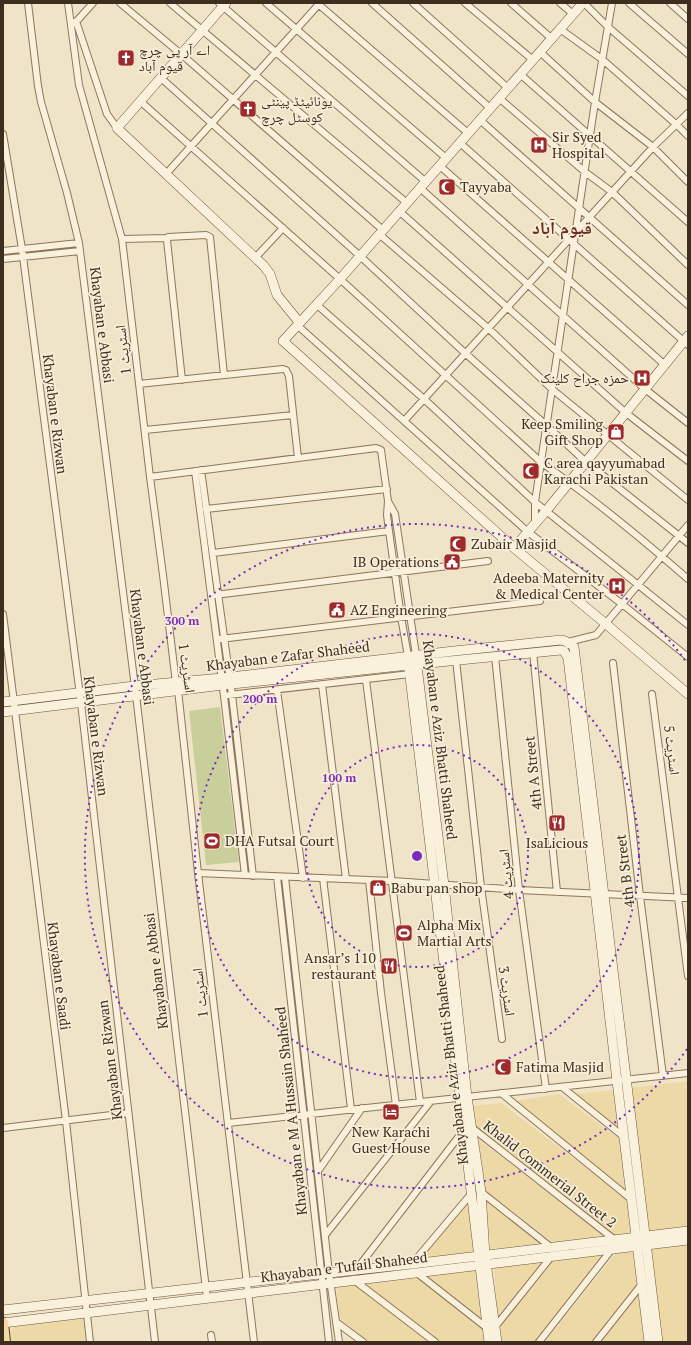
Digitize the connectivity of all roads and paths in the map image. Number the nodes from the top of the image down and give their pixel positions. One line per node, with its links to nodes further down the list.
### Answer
1 (28, 3): 74 (street, Khayaban e Abbasi)
2 (68, 3): 22 (street, اسٹریٹ 1)
3 (93, 3): 20 (street)
4 (120, 3): 29 (street)
5 (170, 3): 25 (street)
6 (266, 3): 23 (street)
7 (372, 3): 42 (street)
8 (412, 3): 36 (street)
9 (465, 3): 31 (street)
10 (511, 3): 26 (street)
11 (560, 3): 18 (street)
12 (583, 3): 18 (street); 21 (street)
13 (612, 3): 21 (street)
14 (629, 3): 30 (street)
15 (670, 3): 19 (street)
16 (222, 4): 25 (street); 27 (street)
17 (319, 4): 23 (street); 48 (street)
18 (573, 14): 24 (street)
19 (688, 19)
20 (76, 21): 22 (street); 47 (street)
21 (607, 26): 32 (street); 37 (street)
22 (71, 27): 72 (street, اسٹریٹ 1)
23 (297, 29): 27 (street); 55 (street)
24 (560, 29): 26 (street); 32 (street)
25 (202, 30): 29 (street); 34 (street)
26 (552, 38): 28 (street)
27 (276, 52): 34 (street); 61 (street)
28 (540, 52): 31 (street); 41 (street)
29 (181, 54): 35 (street); 39 (street)
30 (688, 54)
31 (533, 60): 33 (street)
32 (603, 60): 41 (street); 46 (street)
33 (520, 74): 36 (street); 50 (street)
34 (255, 75): 39 (street); 63 (street)
35 (160, 78): 40 (street); 45 (street)
36 (508, 88): 38 (street)
37 (688, 96)
38 (499, 98): 42 (street); 57 (street)
39 (233, 100): 45 (street); 70 (street)
40 (140, 101): 47 (street); 53 (street)
41 (595, 102): 50 (street); 54 (street)
42 (490, 108): 44 (street)
43 (688, 113): 46 (street)
44 (480, 120): 48 (street); 64 (street)
45 (212, 124): 53 (street); 79 (street)
46 (677, 125): 51 (street); 54 (street)
47 (117, 128): 59 (street)
48 (468, 133): 52 (street)
49 (3, 134): 76 (street, Khayaban e Rizwan)
50 (590, 136): 57 (street); 58 (street)
51 (688, 136)
52 (460, 143): 55 (street); 73 (street)
53 (191, 147): 59 (street); 68 (street)
54 (653, 147): 58 (street); 60 (street)
55 (446, 158): 56 (street)
56 (440, 166): 61 (street); 83 (street)
57 (585, 172): 62 (street); 64 (street)
58 (631, 172): 62 (street); 67 (street)
59 (166, 174): 81 (street)
60 (688, 182)
61 (423, 185): 63 (street); 87 (street)
62 (612, 192): 66 (street); 84 (street)
63 (407, 203): 65 (street)
64 (580, 209): 66 (street); 69 (street)
65 (399, 211): 70 (street); 90 (street)
66 (589, 217): 69 (street); 89 (street)
67 (688, 222)
68 (283, 228): 81 (street); 85 (street)
69 (576, 231): 73 (street); 75 (street)
70 (381, 232): 79 (street); 93 (street)
71 (167, 238): 72 (street); 98 (street); 100 (street)
72 (122, 239): 101 (street, اسٹریٹ 1)
73 (568, 240): 75 (street); 83 (street)
74 (79, 243): 76 (street); 78 (street, Khayaban e Abbasi)
75 (574, 245): 86 (street); 94 (street)
76 (22, 249): 77 (street); 80 (street, Khayaban e Rizwan)
77 (3, 251)
78 (80, 251): 80 (street); 164 (street, Khayaban e Abbasi)
79 (360, 256): 85 (street); 96 (street)
80 (23, 257): 82 (street); 165 (street, Khayaban e Rizwan)
81 (256, 257): 92 (street)
82 (3, 259)
83 (548, 262): 86 (street); 87 (street)
84 (688, 265)
85 (340, 279): 88 (street); 99 (street)
86 (569, 280): 91 (street); 97 (street)
87 (527, 285): 90 (street); 91 (street)
88 (316, 304): 92 (street); 104 (street)
89 (688, 305)
90 (507, 307): 93 (street); 95 (street)
91 (563, 317): 95 (street); 102 (street)
92 (298, 324): 107 (street); 131 (street)
93 (488, 328): 96 (street); 103 (street)
94 (687, 341): 97 (street)
95 (558, 352): 103 (street); 105 (street)
96 (465, 354): 99 (street); 109 (street)
97 (665, 365): 102 (street)
98 (224, 375): 100 (street); 106 (street)
99 (445, 375): 104 (street); 115 (street)
100 (182, 380): 101 (street)
101 (139, 384): 110 (street, اسٹریٹ 1)
102 (645, 389): 105 (street); 108 (street)
103 (553, 390): 109 (street); 111 (street)
104 (424, 398): 107 (street); 122 (street)
105 (626, 412): 111 (street); 113 (street)
106 (293, 415): 110 (street); 112 (street)
107 (404, 421): 128 (street)
108 (688, 423)
109 (547, 426): 114 (street); 115 (street)
110 (145, 430): 117 (street, اسٹریٹ 1)
111 (608, 436): 114 (street); 120 (street)
112 (298, 458): 116 (street); 119 (street, Khayaban e Aziz Bhatti Shaheed)
113 (688, 461)
114 (586, 462): 118 (street); 129 (street)
115 (542, 463): 118 (street); 122 (street)
116 (198, 471): 117 (street); 123 (street); 140 (street)
117 (150, 477): 162 (street, اسٹریٹ 1)
118 (569, 482): 124 (street); 133 (street)
119 (387, 489): 121 (street, Khayaban e Aziz Bhatti Shaheed); 123 (street)
120 (688, 500)
121 (388, 501): 127 (street, Khayaban e Aziz Bhatti Shaheed); 135 (street, Khayaban e Aziz Bhatti Shaheed)
122 (535, 502): 124 (street); 125 (street)
123 (206, 509): 132 (street)
124 (546, 511): 125 (street); 138 (street)
125 (535, 524): 128 (street)
126 (688, 525): 129 (street)
127 (389, 531): 132 (street); 136 (street, Khayaban e Aziz Bhatti Shaheed)
128 (528, 532): 131 (street); 142 (street)
129 (680, 536): 130 (street); 133 (street)
130 (688, 543)
131 (514, 548): 146 (street)
132 (213, 553): 139 (street)
133 (662, 557): 137 (street); 138 (street)
134 (488, 560): 135 (street)
135 (403, 572): 136 (street); 144 (street, Khayaban e Aziz Bhatti Shaheed)
136 (395, 573): 139 (street); 145 (street, Khayaban e Aziz Bhatti Shaheed)
137 (688, 579)
138 (638, 586): 142 (street); 147 (street)
139 (218, 594): 140 (street); 148 (street)
140 (211, 595): 149 (street)
141 (540, 601): 144 (street)
142 (622, 604): 146 (street); 154 (street)
143 (3, 614): 170 (street, Khayaban e Saadi)
144 (410, 616): 145 (street); 155 (street, Khayaban e Aziz Bhatti Shaheed)
145 (401, 617): 148 (street); 155 (street, Khayaban e Aziz Bhatti Shaheed)
146 (606, 624): 150 (street); 167 (street)
147 (688, 625)
148 (224, 638): 149 (street); 160 (street)
149 (216, 639): 160 (street)
150 (572, 645): 151 (street); 155 (street); 189 (street)
151 (564, 651): 152 (street); 189 (street)
152 (533, 652): 153 (street); 188 (street, 4th A Street)
153 (495, 656): 156 (street); 187 (street, اسٹریٹ 4)
154 (688, 657)
155 (412, 660): 156 (street); 158 (street, Khayaban e Aziz Bhatti Shaheed); 160 (street, Khayaban e Zafar Shaheed); 185 (street, Khayaban e Aziz Bhatti Shaheed)
156 (456, 660): 186 (street, اسٹریٹ 3)
157 (613, 663): 190 (street, 4th B Street)
158 (410, 674): 159 (street); 185 (street, Khayaban e Aziz Bhatti Shaheed)
159 (366, 680): 161 (street); 184 (street)
160 (226, 681): 162 (street, Khayaban e Zafar Shaheed); 168 (street); 169 (street)
161 (322, 685): 163 (street); 182 (street)
162 (174, 687): 164 (street, Khayaban e Zafar Shaheed); 175 (street, اسٹریٹ 1)
163 (277, 690): 168 (street); 180 (street)
164 (137, 691): 165 (street, Khayaban e Zafar Shaheed); 172 (street); 233 (street, Khayaban e Abbasi)
165 (78, 693): 170 (street, Khayaban e Zafar Shaheed); 172 (street, Khayaban e Rizwan)
166 (652, 694): 191 (street, اسٹریٹ 5)
167 (688, 694)
168 (232, 695): 169 (street); 177 (street)
169 (224, 696): 176 (street)
170 (14, 700): 171 (street, Khayaban e Zafar Shaheed); 173 (street, Khayaban e Saadi)
171 (3, 702)
172 (80, 703): 173 (street); 207 (street, Khayaban e Rizwan)
173 (14, 710): 174 (street); 210 (street, Khayaban e Saadi)
174 (3, 712)
175 (198, 873): 176 (street); 211 (street, اسٹریٹ 1)
176 (245, 875): 177 (street)
177 (253, 876): 178 (street)
178 (277, 877): 179 (street); 208 (street, Khayaban e M A Hussain Shaheed)
179 (285, 877): 180 (street); 209 (street, Khayaban e M A Hussain Shaheed)
180 (303, 878): 181 (street)
181 (323, 878): 182 (street); 206 (street)
182 (346, 879): 183 (street)
183 (369, 880): 184 (street); 204 (street)
184 (392, 881): 185 (street); 203 (street)
185 (440, 885): 186 (street); 201 (street, Khayaban e Aziz Bhatti Shaheed)
186 (481, 887): 187 (street); 194 (street, اسٹریٹ 3)
187 (519, 890): 188 (street); 199 (street, اسٹریٹ 4)
188 (557, 892): 189 (street)
189 (600, 894): 190 (street); 197 (street)
190 (640, 896): 191 (street); 196 (street, 4th B Street)
191 (678, 898): 192 (street); 193 (street, اسٹریٹ 5)
192 (688, 898)
193 (688, 976)
194 (502, 1039)
195 (688, 1073): 196 (street)
196 (663, 1076): 197 (street)
197 (621, 1080): 198 (street); 214 (street); 222 (street)
198 (562, 1087): 199 (street); 214 (street)
199 (546, 1089): 200 (street)
200 (501, 1093): 201 (street); 218 (street)
201 (463, 1098): 202 (street); 213 (street, Khayaban e Aziz Bhatti Shaheed)
202 (431, 1101): 203 (street); 220 (street)
203 (420, 1102): 204 (street)
204 (396, 1105): 205 (street)
205 (362, 1108): 206 (street); 215 (street)
206 (351, 1110): 209 (street)
207 (128, 1113): 210 (street); 234 (street, Khayaban e Rizwan)
208 (304, 1114): 209 (street); 211 (street); 228 (street, Khayaban e M A Hussain Shaheed)
209 (312, 1114): 215 (street, Khayaban e M A Hussain Shaheed)
210 (66, 1121): 212 (street); 237 (street, Khayaban e Saadi)
211 (228, 1123): 230 (street, اسٹریٹ 1)
212 (3, 1128)
213 (467, 1129): 216 (street, Khayaban e Aziz Bhatti Shaheed); 217 (street, Khayaban e Aziz Bhatti Shaheed); 223 (street, Khalid Commerial Street 2); 227 (street, Khalid Commerial Street 2)
214 (624, 1137): 218 (street)
215 (318, 1172): 220 (street, Khayaban e M A Hussain Shaheed)
216 (481, 1192): 224 (street); 225 (street, Khayaban e Aziz Bhatti Shaheed)
217 (471, 1194): 225 (street, Khayaban e Aziz Bhatti Shaheed); 226 (street)
218 (631, 1199): 222 (street)
219 (688, 1232): 222 (street, Khayaban e Tufail Shaheed)
220 (326, 1234): 228 (street, Khayaban e M A Hussain Shaheed)
221 (688, 1240): 222 (street, Khayaban e Tufail Shaheed)
222 (641, 1241): 223 (street, Khayaban e Tufail Shaheed); 232 (street); 259 (street)
223 (613, 1244): 224 (street, Khayaban e Tufail Shaheed); 256 (street, Khalid Commerial Street 2)
224 (552, 1252): 225 (street, Khayaban e Tufail Shaheed); 243 (street)
225 (483, 1260): 226 (street, Khayaban e Tufail Shaheed); 243 (street, Khayaban e Aziz Bhatti Shaheed)
226 (415, 1269): 227 (street, Khayaban e Tufail Shaheed); 229 (street, Khayaban e Tufail Shaheed); 243 (street)
227 (356, 1270): 228 (street, Khayaban e Tufail Shaheed)
228 (325, 1273): 230 (street, Khayaban e Tufail Shaheed); 231 (street, Khayaban e M A Hussain Shaheed)
229 (354, 1280): 231 (street, Khayaban e Tufail Shaheed); 253 (street)
230 (246, 1282): 233 (street, Khayaban e Tufail Shaheed); 235 (street, اسٹریٹ 1)
231 (327, 1283): 235 (street, Khayaban e Tufail Shaheed); 241 (street, Khayaban e M A Hussain Shaheed); 250 (street, Khayaban e M A Hussain Shaheed)
232 (642, 1284): 257 (street); 258 (street)
233 (207, 1287): 234 (street, Khayaban e Tufail Shaheed); 236 (street, Khayaban e Abbasi)
234 (149, 1293): 237 (street, Khayaban e Tufail Shaheed); 238 (street, Khayaban e Rizwan)
235 (247, 1293): 236 (street, Khayaban e Tufail Shaheed); 249 (street, اسٹریٹ 1)
236 (208, 1297): 238 (street, Khayaban e Tufail Shaheed)
237 (85, 1301): 239 (street, Khayaban e Tufail Shaheed); 240 (street, Khayaban e Saadi)
238 (151, 1304): 240 (street, Khayaban e Tufail Shaheed); 247 (street, Khayaban e Rizwan)
239 (3, 1310)
240 (87, 1313): 242 (street, Khayaban e Tufail Shaheed); 246 (street, Khayaban e Saadi)
241 (336, 1322): 251 (street, Khayaban e M A Hussain Shaheed); 252 (street)
242 (3, 1323): 245 (main road)
243 (491, 1328): 254 (street, Khayaban e Aziz Bhatti Shaheed); 255 (street, Khayaban e Aziz Bhatti Shaheed)
244 (211, 1335): 248 (street)
245 (5, 1342)
246 (90, 1342)
247 (155, 1342)
248 (212, 1342)
249 (254, 1342)
250 (329, 1342)
251 (338, 1342)
252 (362, 1342)
253 (435, 1342)
254 (489, 1342)
255 (497, 1342)
256 (539, 1342)
257 (596, 1342)
258 (649, 1342)
259 (658, 1342)

